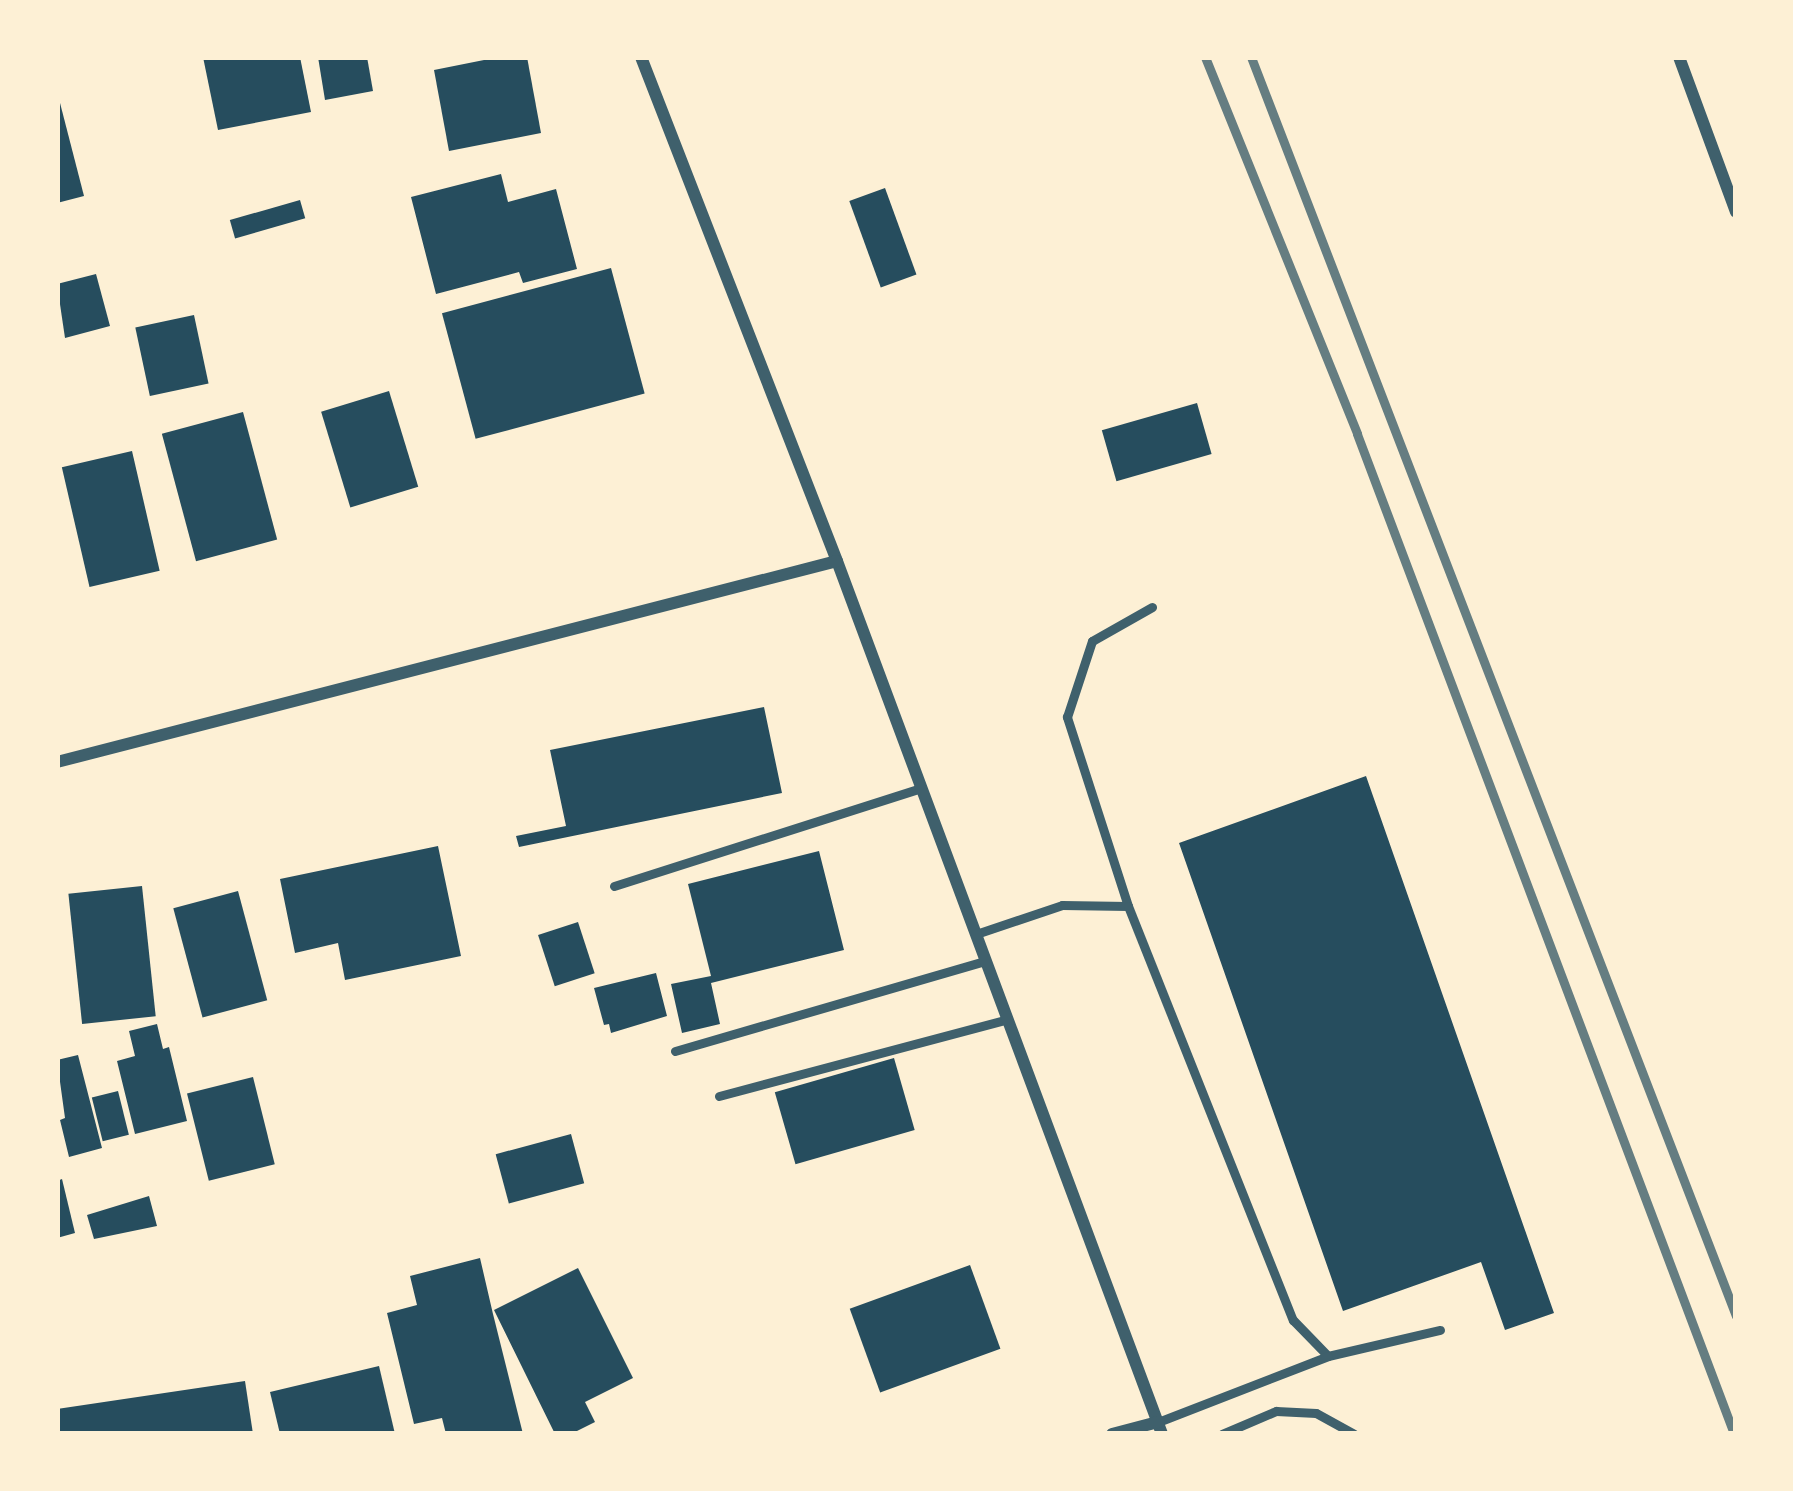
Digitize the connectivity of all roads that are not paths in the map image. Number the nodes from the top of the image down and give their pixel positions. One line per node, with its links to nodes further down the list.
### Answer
1 (641, 57): 4 (street)
2 (1679, 57): 3 (street)
3 (1736, 212)
4 (838, 561): 6 (street); 7 (street)
5 (1152, 607): 9 (lane)
6 (57, 762)
7 (921, 788): 8 (lane); 10 (street)
8 (614, 886)
9 (1128, 906): 10 (lane); 16 (lane)
10 (976, 934): 11 (street)
11 (985, 961): 12 (street); 13 (lane)
12 (1007, 1018): 14 (lane); 17 (street)
13 (675, 1051)
14 (719, 1096)
15 (1440, 1330): 16 (lane)
16 (1328, 1356): 17 (lane)
17 (1160, 1428): 18 (street)
18 (1112, 1434)
19 (1222, 1434): 20 (lane)
20 (1354, 1434)

